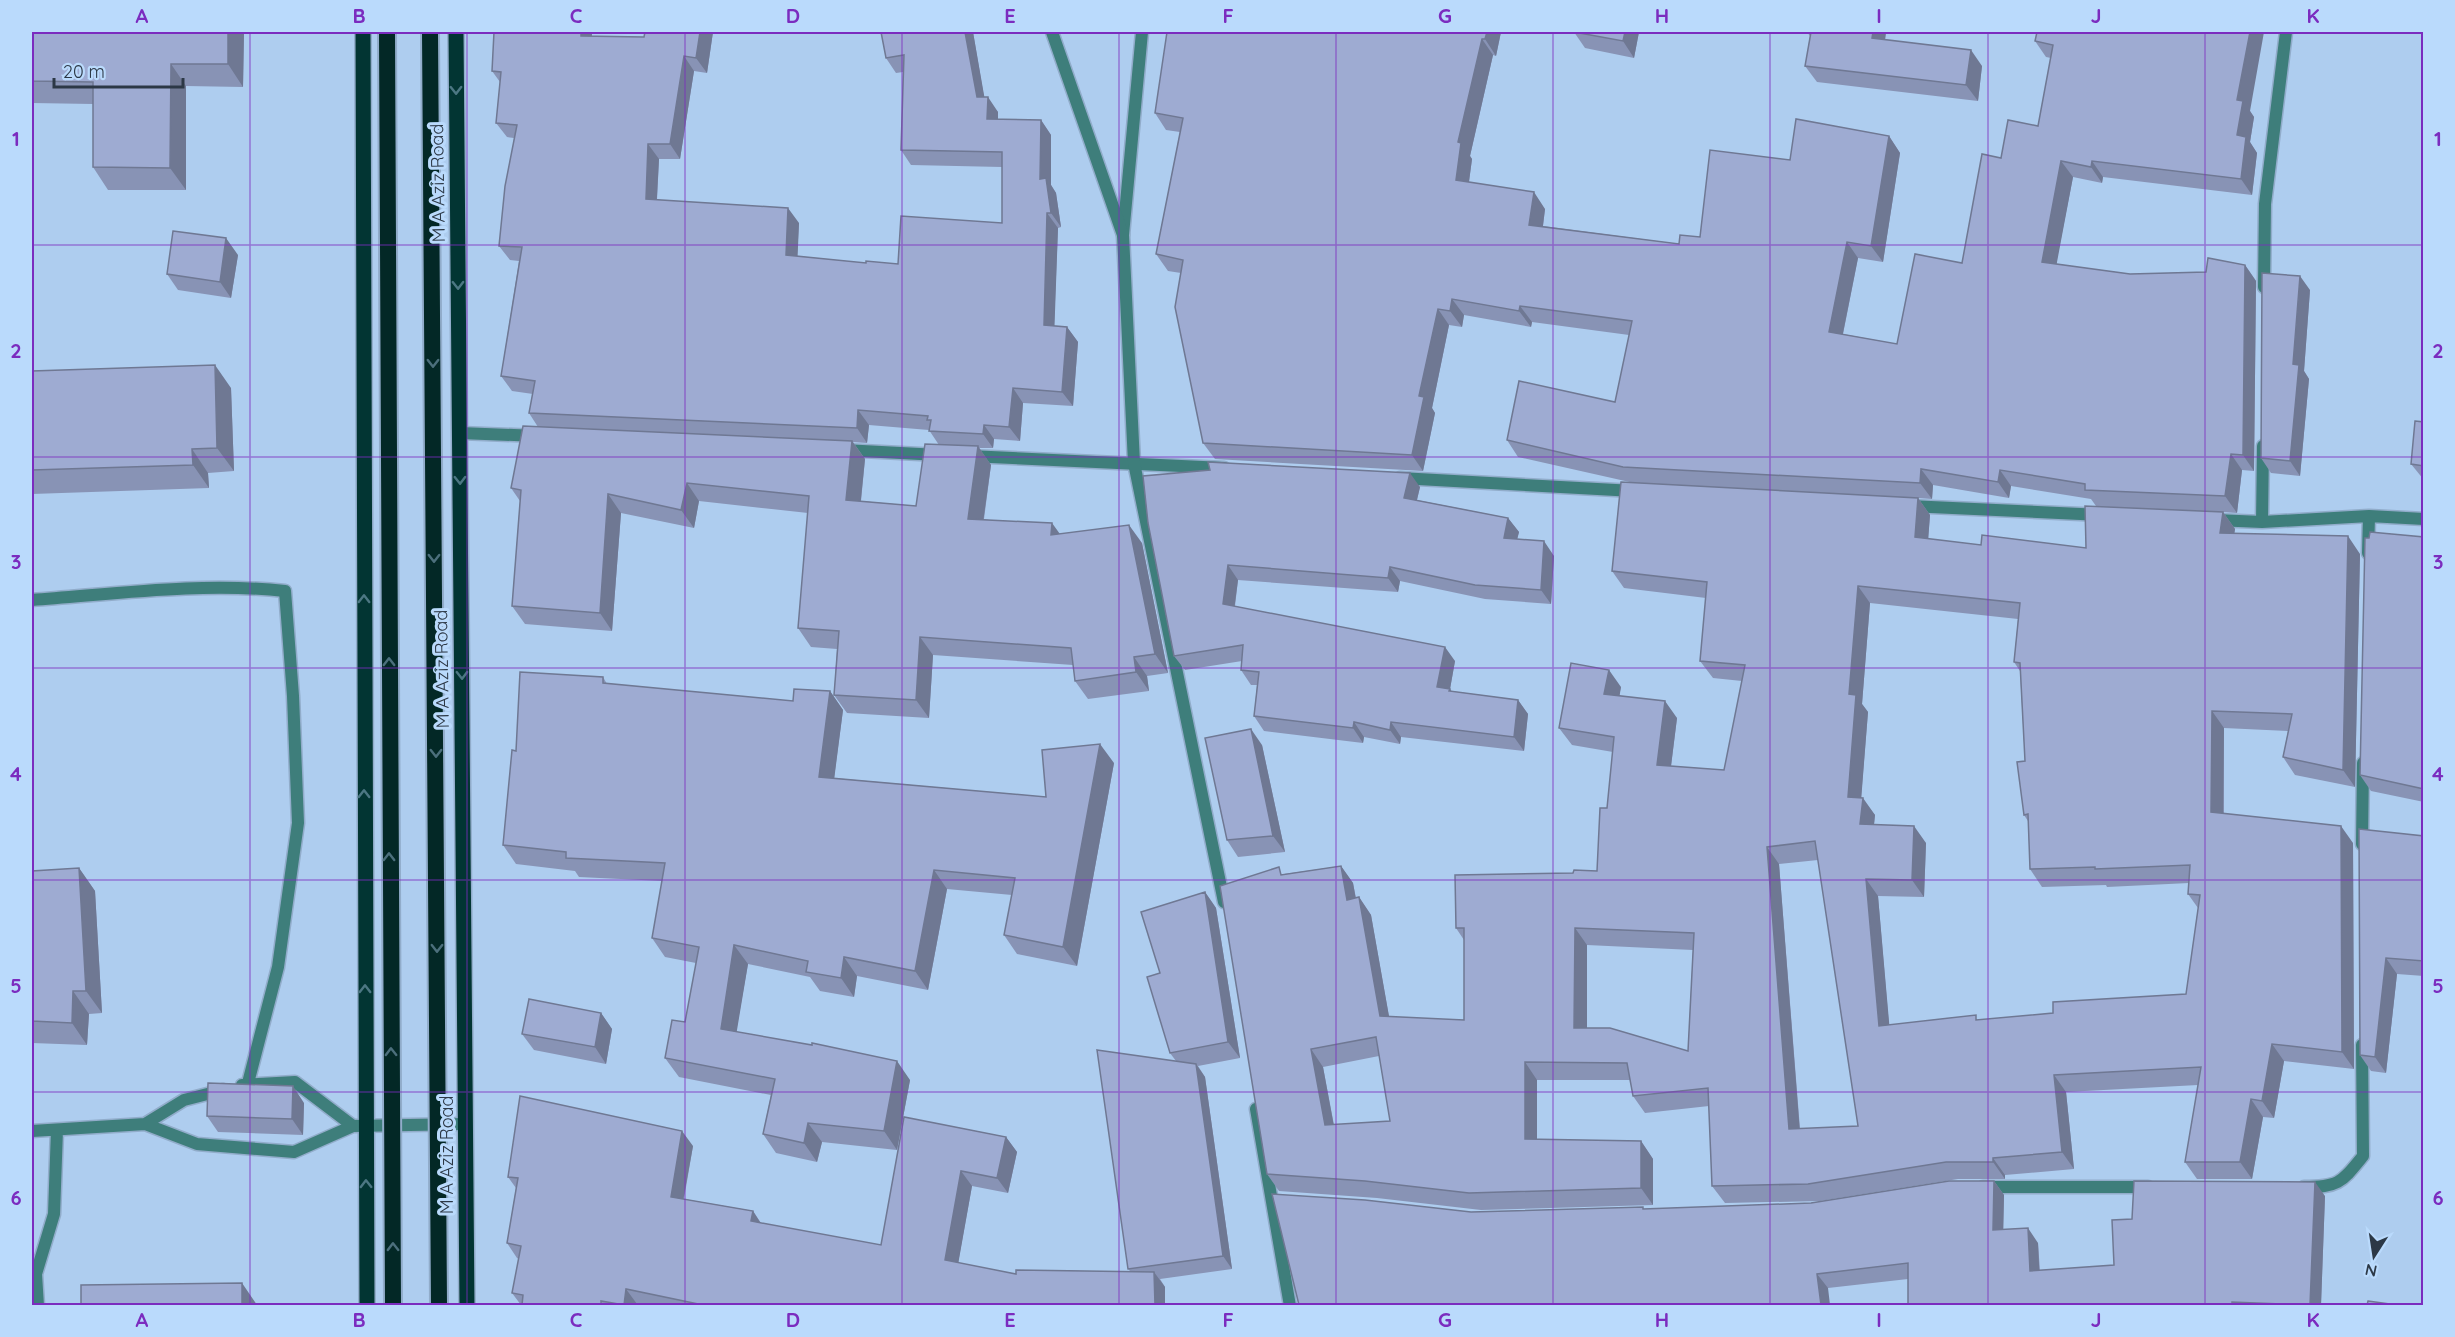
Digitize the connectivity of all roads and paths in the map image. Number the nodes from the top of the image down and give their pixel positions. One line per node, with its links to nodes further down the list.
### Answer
1 (363, 32): 34 (main road, one-way to 1)
2 (387, 32): 43 (highway, one-way to 2, bridge)
3 (430, 32): 44 (highway, one-way to 44, bridge)
4 (456, 32): 11 (main road, M A Aziz Road, one-way to 11)
5 (1052, 32): 8 (street)
6 (1142, 32): 8 (street)
7 (2286, 32): 9 (street)
8 (1123, 236): 14 (street)
9 (2264, 298)
10 (2263, 428): 23 (street)
11 (460, 433): 12 (street); 33 (main road, M A Aziz Road, one-way to 33)
12 (554, 437)
13 (826, 450): 14 (street)
14 (1134, 463): 15 (street); 28 (street)
15 (1241, 469)
16 (1385, 477): 17 (street)
17 (1648, 492)
18 (1898, 506): 19 (street)
19 (2110, 515)
20 (2369, 516): 21 (street); 23 (street); 24 (street)
21 (2424, 519)
22 (2204, 520): 23 (street)
23 (2262, 522)
24 (2368, 564)
25 (32, 600): 30 (street)
26 (2364, 755): 27 (street)
27 (2361, 862)
28 (1226, 917)
29 (2362, 1027): 39 (street)
30 (248, 1083): 32 (street); 34 (street)
31 (1254, 1094): 46 (street)
32 (145, 1124): 34 (street); 35 (street)
33 (466, 1124): 34 (street); 45 (main road, M A Aziz Road)
34 (359, 1126): 42 (main road, one-way to 34)
35 (57, 1130): 36 (street); 40 (street)
36 (32, 1131)
37 (1971, 1187): 38 (street)
38 (2163, 1187)
39 (2295, 1187)
40 (34, 1276): 41 (street)
41 (38, 1305)
42 (367, 1305)
43 (393, 1305)
44 (439, 1305)
45 (467, 1305)
46 (1290, 1305)

